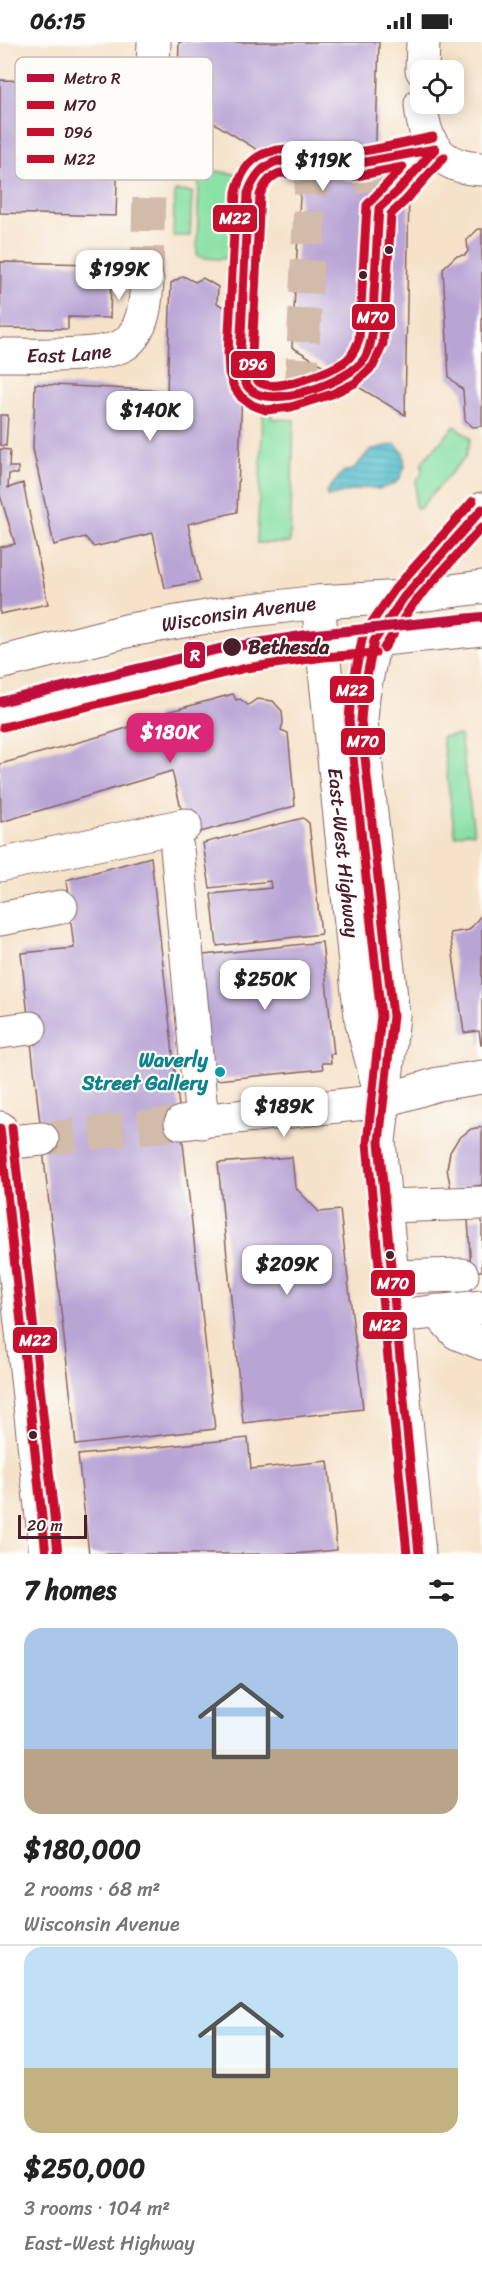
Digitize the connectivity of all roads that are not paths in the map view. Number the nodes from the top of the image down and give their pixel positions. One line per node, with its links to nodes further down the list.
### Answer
1 (154, 42): 3 (main road)
2 (423, 42): 4 (main road)
3 (153, 57)
4 (422, 60)
5 (423, 114): 6 (main road)
6 (435, 149): 7 (main road); 8 (main road); 9 (main road)
7 (381, 161)
8 (482, 169)
9 (397, 192)
10 (147, 280): 11 (main road, East Lane)
11 (0, 355)
12 (482, 509): 14 (main road)
13 (482, 587): 14 (main road, Wisconsin Avenue)
14 (404, 597): 15 (main road, Wisconsin Avenue); 17 (main road)
15 (318, 602): 18 (main road, East-West Highway); 19 (main road, Wisconsin Avenue)
16 (482, 629): 17 (main road)
17 (374, 641): 18 (main road); 25 (main road, East-West Highway)
18 (323, 645): 20 (main road); 25 (main road, East-West Highway)
19 (0, 663)
20 (0, 715)
21 (0, 865): 25 (main road)
22 (61, 907): 23 (main road)
23 (0, 919)
24 (482, 1077): 25 (main road)
25 (383, 1101): 29 (main road, East-West Highway)
26 (1, 1138): 27 (main road); 36 (main road)
27 (42, 1138)
28 (482, 1203): 29 (main road)
29 (386, 1206): 31 (main road, East-West Highway)
30 (462, 1275): 31 (main road)
31 (392, 1277): 34 (main road, East-West Highway)
32 (482, 1306): 33 (main road)
33 (437, 1311): 34 (main road); 35 (main road)
34 (396, 1316): 37 (main road, East-West Highway)
35 (482, 1343)
36 (46, 1554)
37 (419, 1554)

